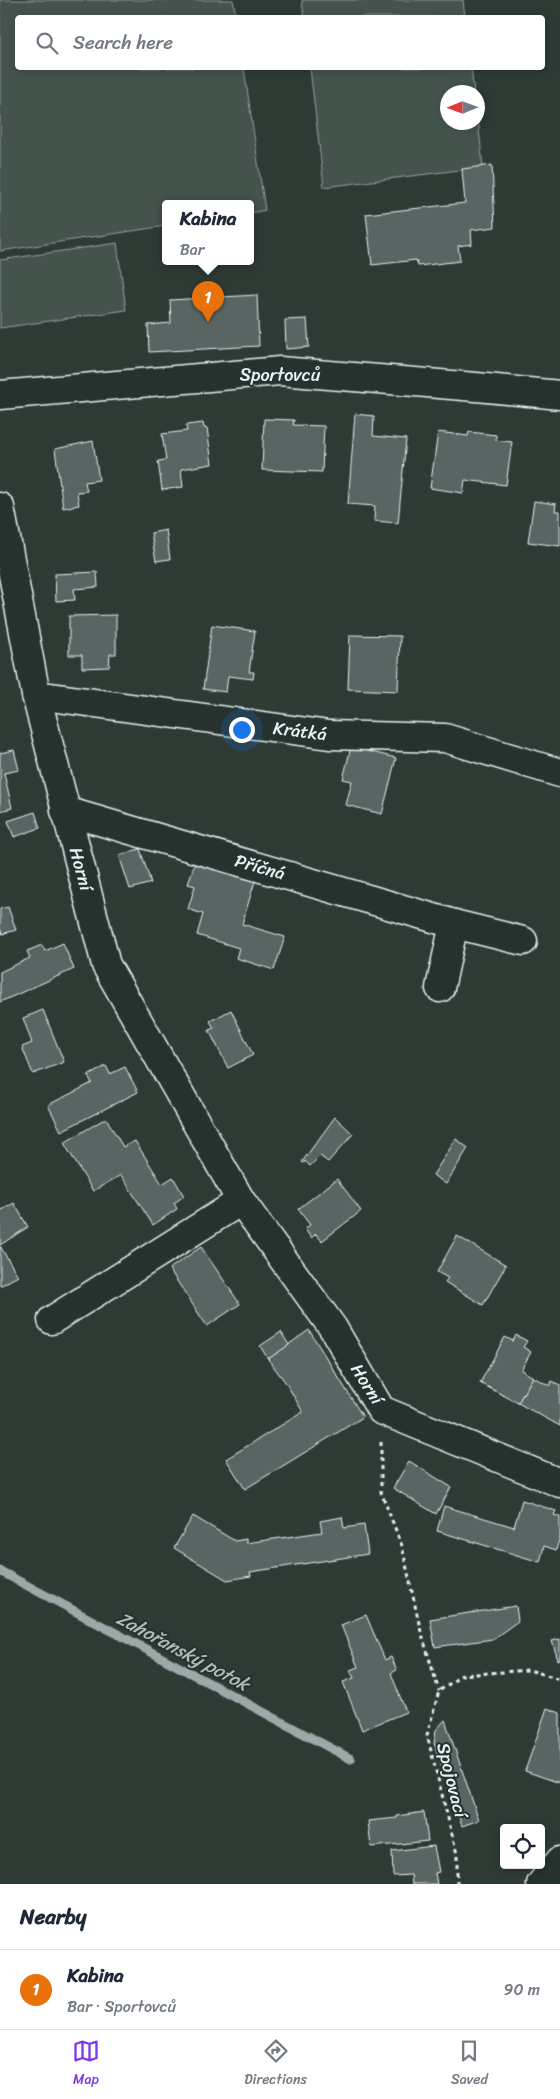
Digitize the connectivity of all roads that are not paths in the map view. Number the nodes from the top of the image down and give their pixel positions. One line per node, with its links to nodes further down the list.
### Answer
1 (0, 394): 2 (street, Sportovců)
2 (560, 396)
3 (0, 507): 4 (street, Horní)
4 (36, 696): 5 (street, Krátká); 6 (street, Horní)
5 (560, 773)
6 (65, 811): 7 (street, Příčná); 10 (street, Horní)
7 (454, 924): 8 (street, Příčná); 9 (street)
8 (523, 941)
9 (440, 988)
10 (241, 1202): 11 (street); 12 (street, Horní)
11 (52, 1320)
12 (560, 1483)
13 (560, 1860): 14 (street)
14 (541, 1884)

